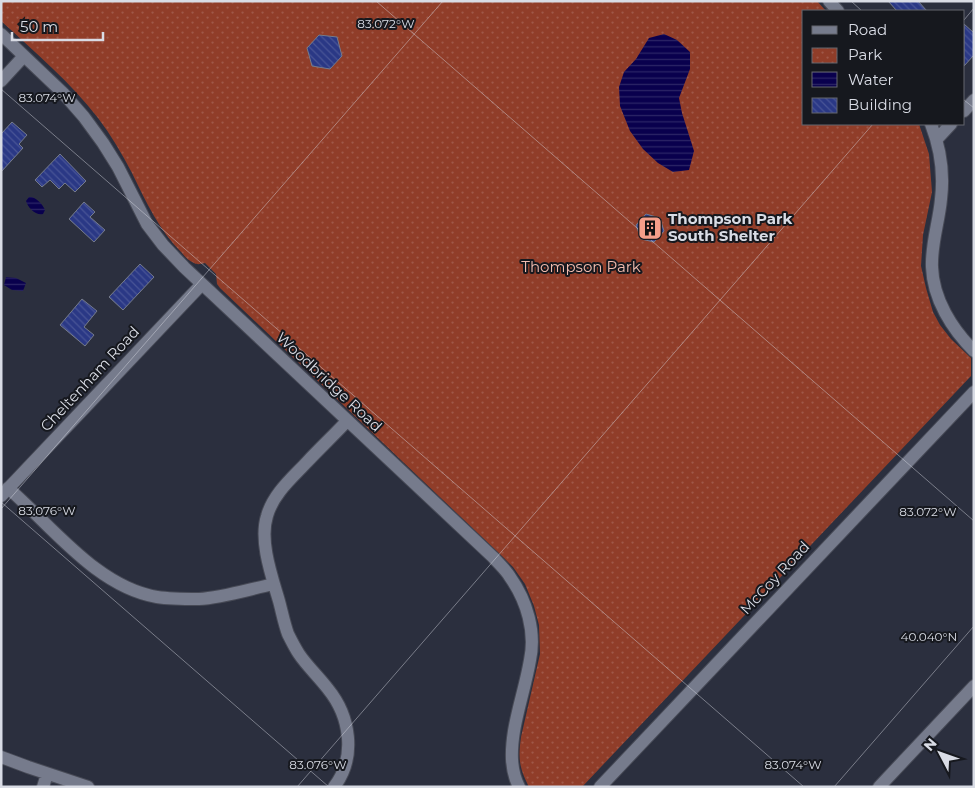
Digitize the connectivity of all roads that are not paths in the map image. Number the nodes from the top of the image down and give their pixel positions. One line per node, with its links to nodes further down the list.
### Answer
1 (1, 34): 2 (street, Woodbridge Road)
2 (24, 56): 3 (street); 9 (street, Woodbridge Road)
3 (1, 81)
4 (974, 100): 5 (street)
5 (965, 110)
6 (931, 125): 8 (street)
7 (950, 125): 8 (street)
8 (937, 139): 10 (street)
9 (202, 284): 12 (street, Woodbridge Road); 13 (street, Cheltenham Road)
10 (974, 351)
11 (974, 392): 22 (street, McCoy Road)
12 (347, 421): 14 (street); 21 (street, Woodbridge Road)
13 (5, 492): 14 (street)
14 (274, 584): 20 (street)
15 (974, 686): 23 (street)
16 (1, 757): 17 (street)
17 (47, 774): 18 (street); 19 (street)
18 (42, 787)
19 (88, 787)
20 (334, 787)
21 (519, 787)
22 (600, 787)
23 (878, 787)

